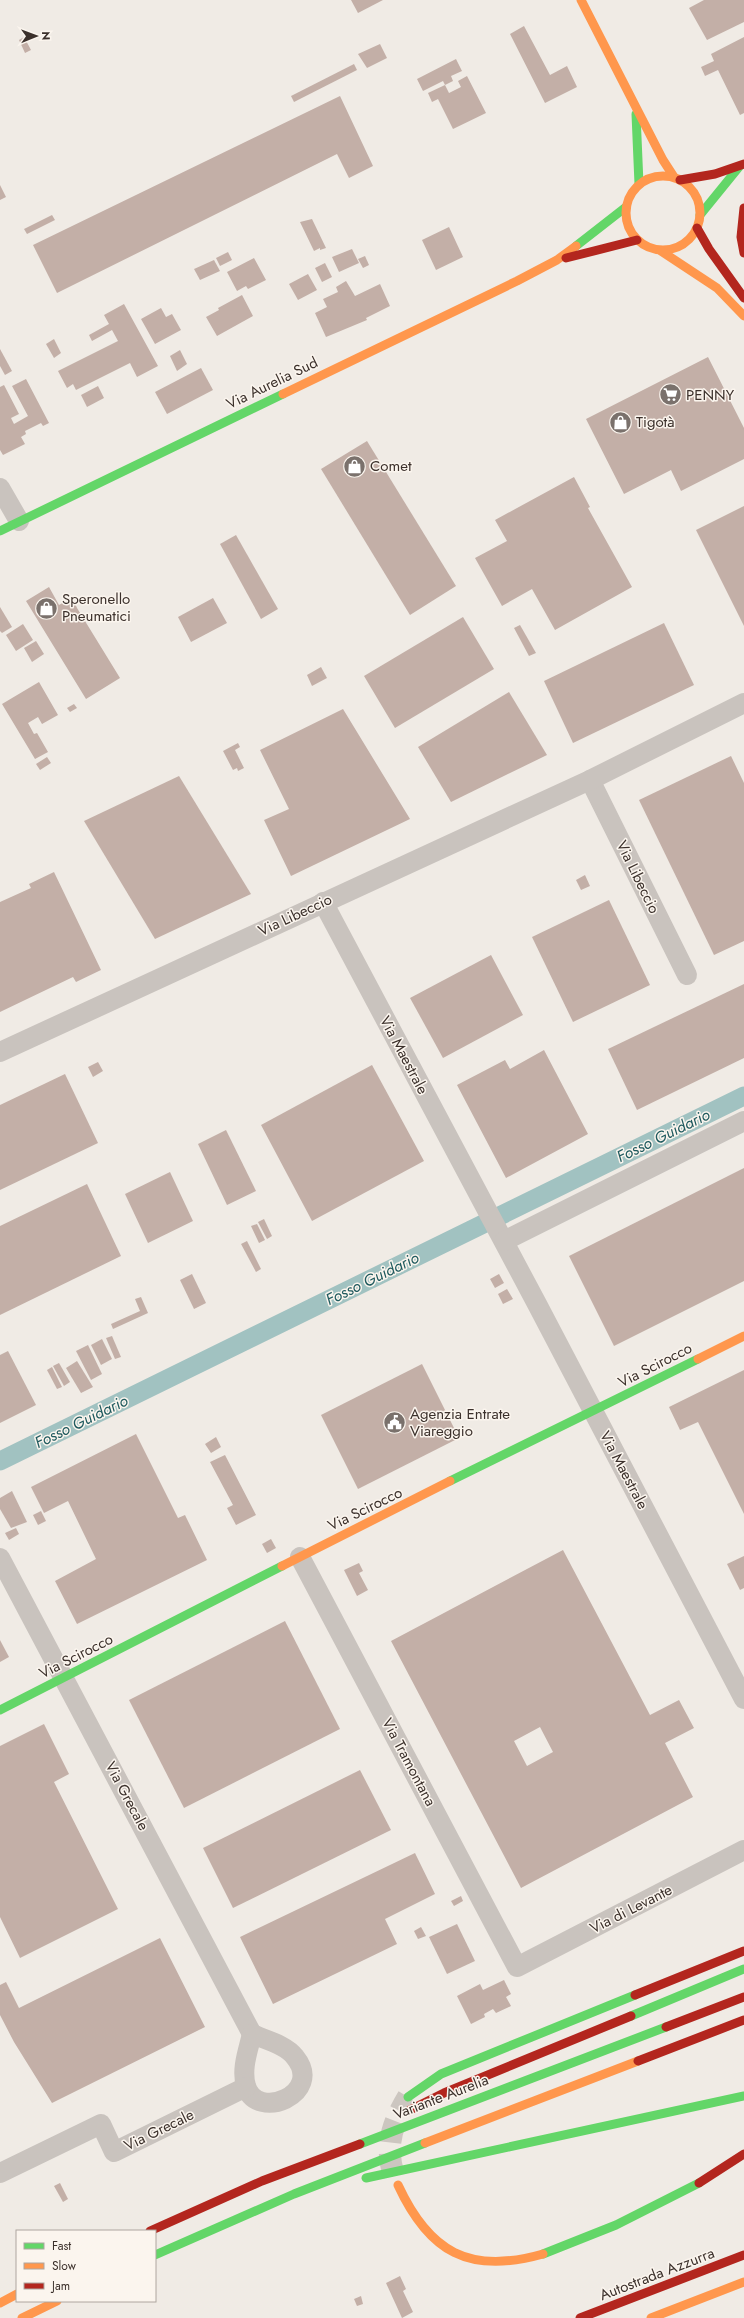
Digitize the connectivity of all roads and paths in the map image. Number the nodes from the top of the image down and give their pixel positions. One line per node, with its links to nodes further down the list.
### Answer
1 (581, 0): 2 (main road)
2 (636, 107): 4 (main road); 5 (main road)
3 (742, 166): 4 (main road); 8 (main road)
4 (677, 179): 5 (main road); 8 (main road)
5 (639, 184): 6 (main road, Via Aurelia Sud)
6 (626, 207): 10 (main road); 13 (main road, Via Aurelia Sud)
7 (744, 208): 12 (main road)
8 (700, 215): 9 (main road)
9 (698, 228): 11 (main road); 14 (main road)
10 (637, 240): 11 (main road); 13 (main road, Via Aurelia Sud)
11 (661, 251): 15 (main road)
12 (744, 253)
13 (557, 260): 17 (main road, Via Aurelia Sud)
14 (744, 298)
15 (744, 316)
16 (0, 488): 17 (street)
17 (19, 521): 18 (main road, Via Aurelia Sud)
18 (0, 531)
19 (744, 703): 20 (street, Via Libeccio)
20 (590, 780): 21 (street, Via Libeccio); 22 (street, Via Libeccio)
21 (322, 902): 23 (street, Via Libeccio); 25 (street, Via Maestrale)
22 (687, 975)
23 (0, 1052)
24 (744, 1122): 25 (street)
25 (502, 1237): 27 (street, Via Maestrale)
26 (744, 1336): 27 (main road, Via Scirocco)
27 (594, 1412): 28 (main road, Via Scirocco); 31 (street, Via Maestrale)
28 (300, 1556): 30 (main road, Via Scirocco); 35 (street, Via Tramontana)
29 (0, 1558): 30 (street, Via Grecale)
30 (65, 1677): 32 (main road, Via Scirocco); 39 (street, Via Grecale)
31 (744, 1699)
32 (0, 1710)
33 (744, 1850): 35 (street, Via di Levante)
34 (744, 1951): 42 (main road)
35 (517, 1967)
36 (744, 1969): 43 (main road)
37 (744, 1997): 47 (main road, Variante Aurelia)
38 (744, 2020): 49 (main road)
39 (252, 2034): 40 (street); 40 (street)
40 (246, 2086): 46 (street, Via Grecale)
41 (744, 2096): 49 (main road)
42 (408, 2097)
43 (402, 2114)
44 (360, 2134): 47 (main road)
45 (744, 2154): 48 (main road)
46 (0, 2173)
47 (262, 2181): 50 (main road, Variante Aurelia)
48 (398, 2185)
49 (294, 2194): 51 (main road)
50 (152, 2230)
51 (156, 2254)
52 (744, 2255): 58 (main road, Autostrada Azzurra)
53 (744, 2282): 59 (main road)
54 (16, 2295): 56 (main road)
55 (55, 2302): 57 (main road)
56 (0, 2303)
57 (22, 2318)
58 (580, 2318)
59 (651, 2318)

